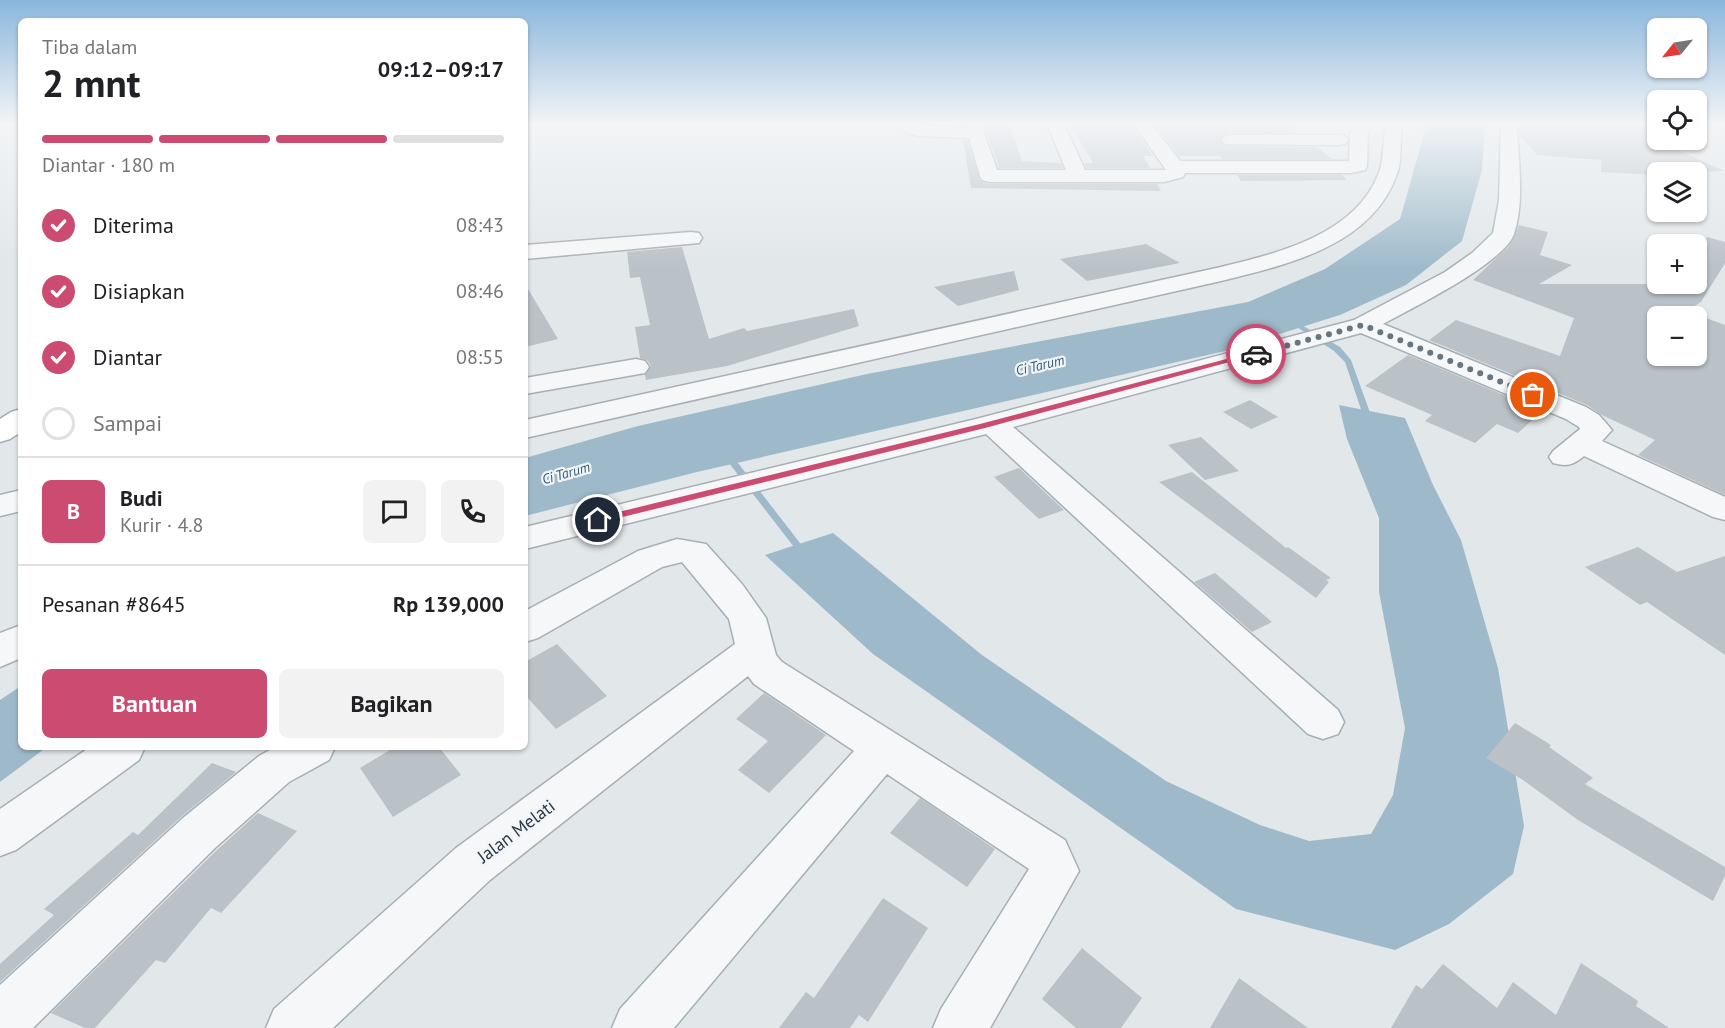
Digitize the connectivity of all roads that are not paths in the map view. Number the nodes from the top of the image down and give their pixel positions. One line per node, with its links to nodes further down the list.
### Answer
1 (988, 172): 7 (street)
2 (1076, 172): 8 (street)
3 (1176, 172): 8 (street)
4 (1389, 172): 16 (street)
5 (1509, 172): 11 (street)
6 (969, 175): 7 (street)
7 (989, 176): 8 (street)
8 (1078, 176)
9 (690, 238): 10 (street)
10 (528, 252)
11 (1363, 325): 15 (street); 20 (street)
12 (636, 367): 13 (street)
13 (528, 385)
14 (18, 420): 17 (main road)
15 (992, 424): 21 (street); 26 (street)
16 (528, 428)
17 (0, 434)
18 (18, 501): 19 (street)
19 (0, 506)
20 (1725, 510)
21 (528, 537)
22 (528, 626): 24 (street)
23 (18, 641): 25 (street)
24 (753, 651): 27 (street); 32 (street, Jalan Melati)
25 (0, 652)
26 (1323, 722)
27 (883, 748): 33 (street); 34 (street)
28 (120, 750): 30 (street)
29 (309, 750): 31 (street)
30 (0, 835)
31 (0, 1022)
32 (293, 1028)
33 (639, 1028)
34 (960, 1028)

